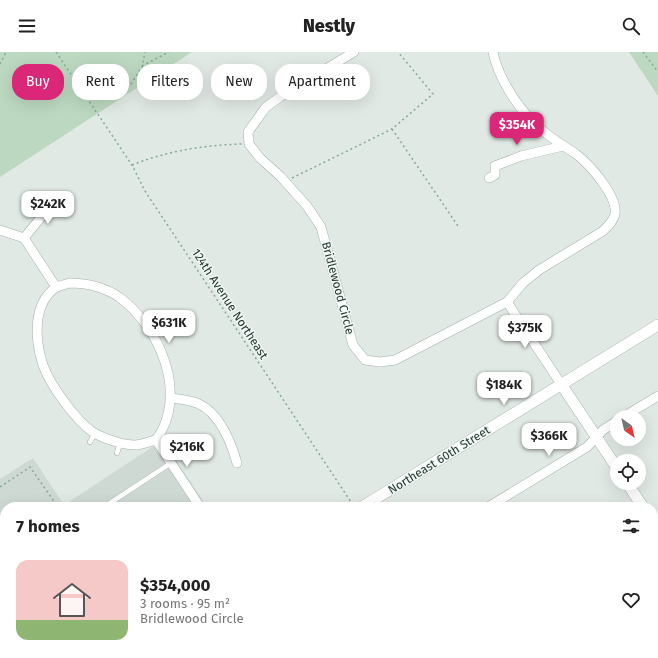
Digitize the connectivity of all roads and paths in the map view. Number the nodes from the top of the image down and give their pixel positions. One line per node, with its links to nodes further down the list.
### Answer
1 (6, 52): 9 (path)
2 (56, 52): 13 (path, 124th Avenue Northeast)
3 (145, 52): 10 (path)
4 (169, 52): 11 (path)
5 (354, 52): 18 (street)
6 (398, 52): 17 (path)
7 (494, 52): 19 (street, Bridlewood Circle)
8 (643, 52): 12 (path)
9 (0, 64)
10 (143, 64)
11 (147, 64)
12 (658, 72)
13 (72, 75)
14 (137, 75): 15 (path)
15 (129, 84)
16 (88, 100): 20 (path, 124th Avenue Northeast)
17 (392, 129): 22 (path); 24 (path)
18 (249, 144): 20 (path); 22 (street, Bridlewood Circle)
19 (563, 146): 21 (street); 28 (street, Bridlewood Circle)
20 (132, 165): 49 (path, 124th Avenue Northeast)
21 (489, 178)
22 (284, 182): 28 (street, Bridlewood Circle)
23 (57, 198): 26 (street)
24 (458, 226)
25 (0, 230): 26 (street)
26 (24, 238): 27 (street)
27 (56, 287): 32 (street); 35 (street)
28 (507, 302): 30 (street)
29 (658, 325): 30 (street, Northeast 60th Street)
30 (561, 384): 36 (street); 50 (street, Northeast 60th Street)
31 (658, 396): 33 (street)
32 (171, 398): 37 (street); 43 (street)
33 (635, 410)
34 (610, 426): 36 (street)
35 (95, 433): 38 (lane); 39 (street)
36 (597, 437): 41 (street); 51 (street)
37 (156, 440): 39 (street); 42 (street)
38 (90, 442)
39 (120, 442): 40 (lane)
40 (117, 453)
41 (610, 457)
42 (171, 463): 47 (lane); 48 (street)
43 (237, 463)
44 (0, 487): 46 (path)
45 (632, 490): 52 (street)
46 (54, 502)
47 (112, 502)
48 (197, 502)
49 (351, 502)
50 (370, 502)
51 (496, 502)
52 (640, 502)

